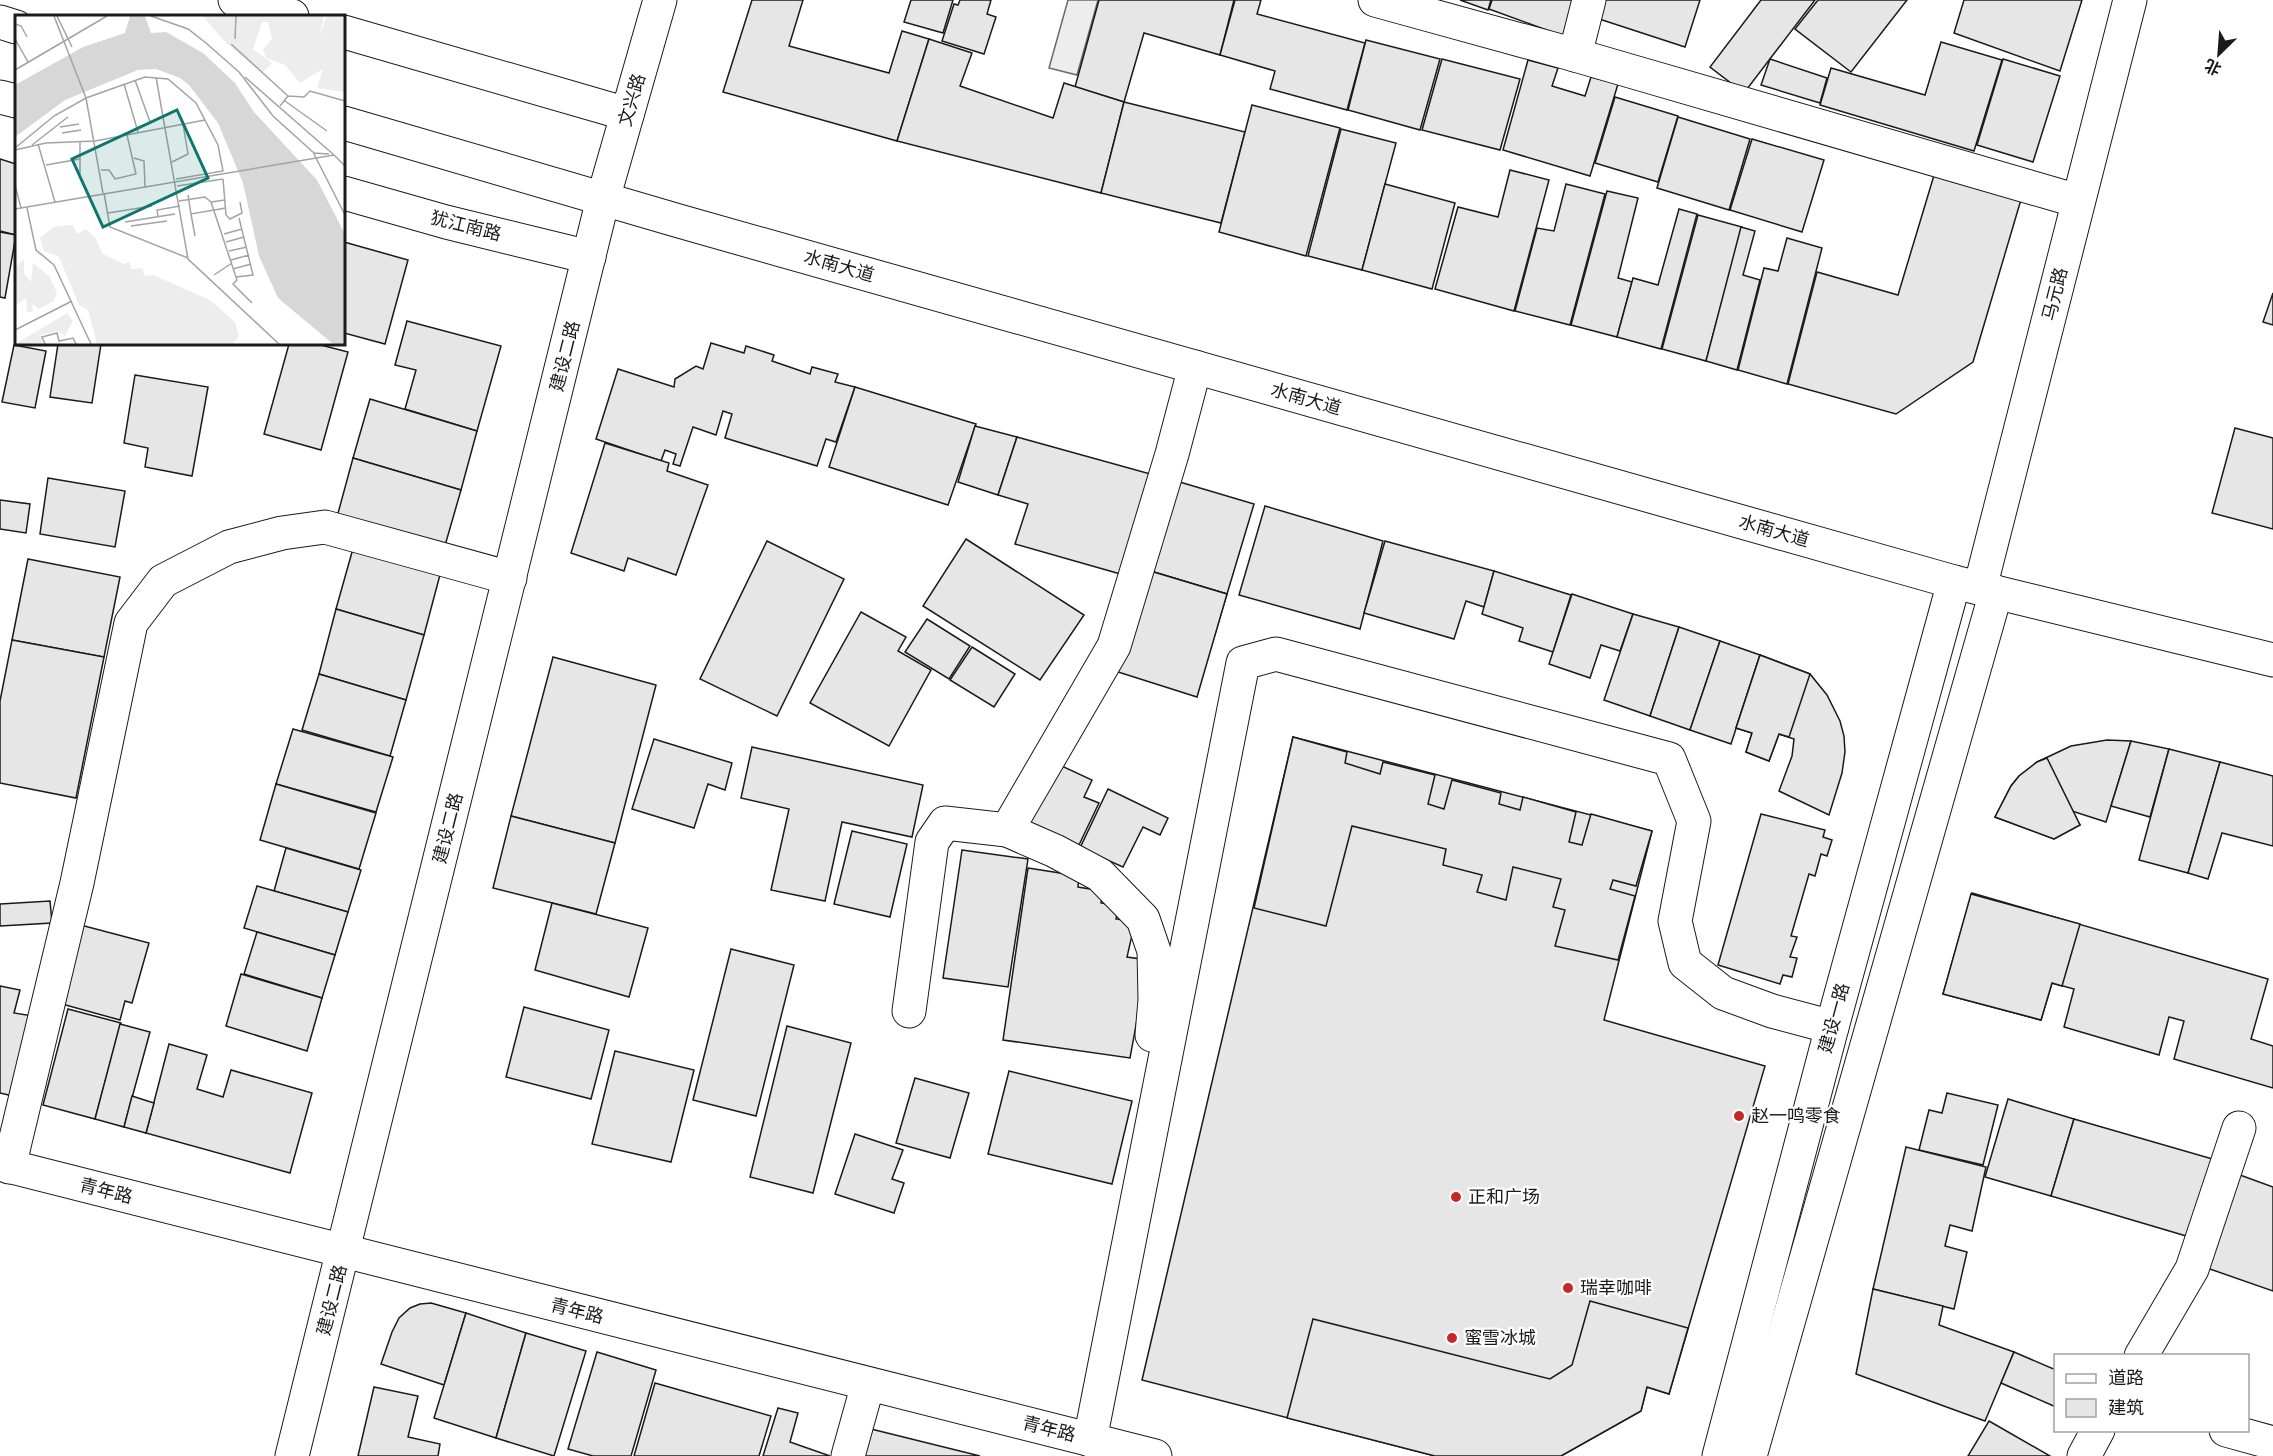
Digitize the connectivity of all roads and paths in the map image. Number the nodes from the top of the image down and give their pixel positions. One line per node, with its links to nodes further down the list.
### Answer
1 (235, 0): 6 (street)
2 (660, 0): 13 (street, 文兴路)
3 (1375, 0): 10 (street)
4 (1589, 0): 10 (street)
5 (2130, 0): 17 (street, 马元路)
6 (288, 15)
7 (0, 22): 8 (street)
8 (15, 27)
9 (345, 32): 13 (street)
10 (1575, 55): 17 (street)
11 (0, 97): 12 (street)
12 (15, 101)
13 (627, 114): 16 (street, 文兴路)
14 (345, 123): 16 (street, 水南大道)
15 (345, 193): 18 (street, 犹江南路)
16 (603, 199): 18 (street, 建设二路); 19 (street, 水南大道)
17 (2078, 201): 21 (street, 马元路)
18 (589, 257): 20 (street, 建设二路)
19 (1196, 367): 21 (street, 水南大道); 23 (street)
20 (510, 578): 27 (street); 29 (street, 建设二路)
21 (1977, 587): 22 (street, 水南大道); 25 (street, 建设一路); 40 (street)
22 (2273, 660)
23 (1008, 830): 24 (street); 28 (street)
24 (909, 1011)
25 (1832, 1028): 28 (street); 39 (street, 建设一路)
26 (2239, 1128): 30 (street)
27 (4, 1165): 29 (street, 青年路)
28 (1141, 1180): 34 (street)
29 (344, 1252): 31 (street, 青年路); 36 (street, 建设二路)
30 (2142, 1354)
31 (868, 1384): 34 (street, 青年路); 37 (street)
32 (2097, 1432): 41 (street)
33 (2230, 1432): 35 (street)
34 (1090, 1440): 38 (street, 青年路)
35 (2273, 1443)
36 (292, 1456)
37 (848, 1456)
38 (1155, 1456)
39 (1719, 1456)
40 (1750, 1456)
41 (2084, 1456)

